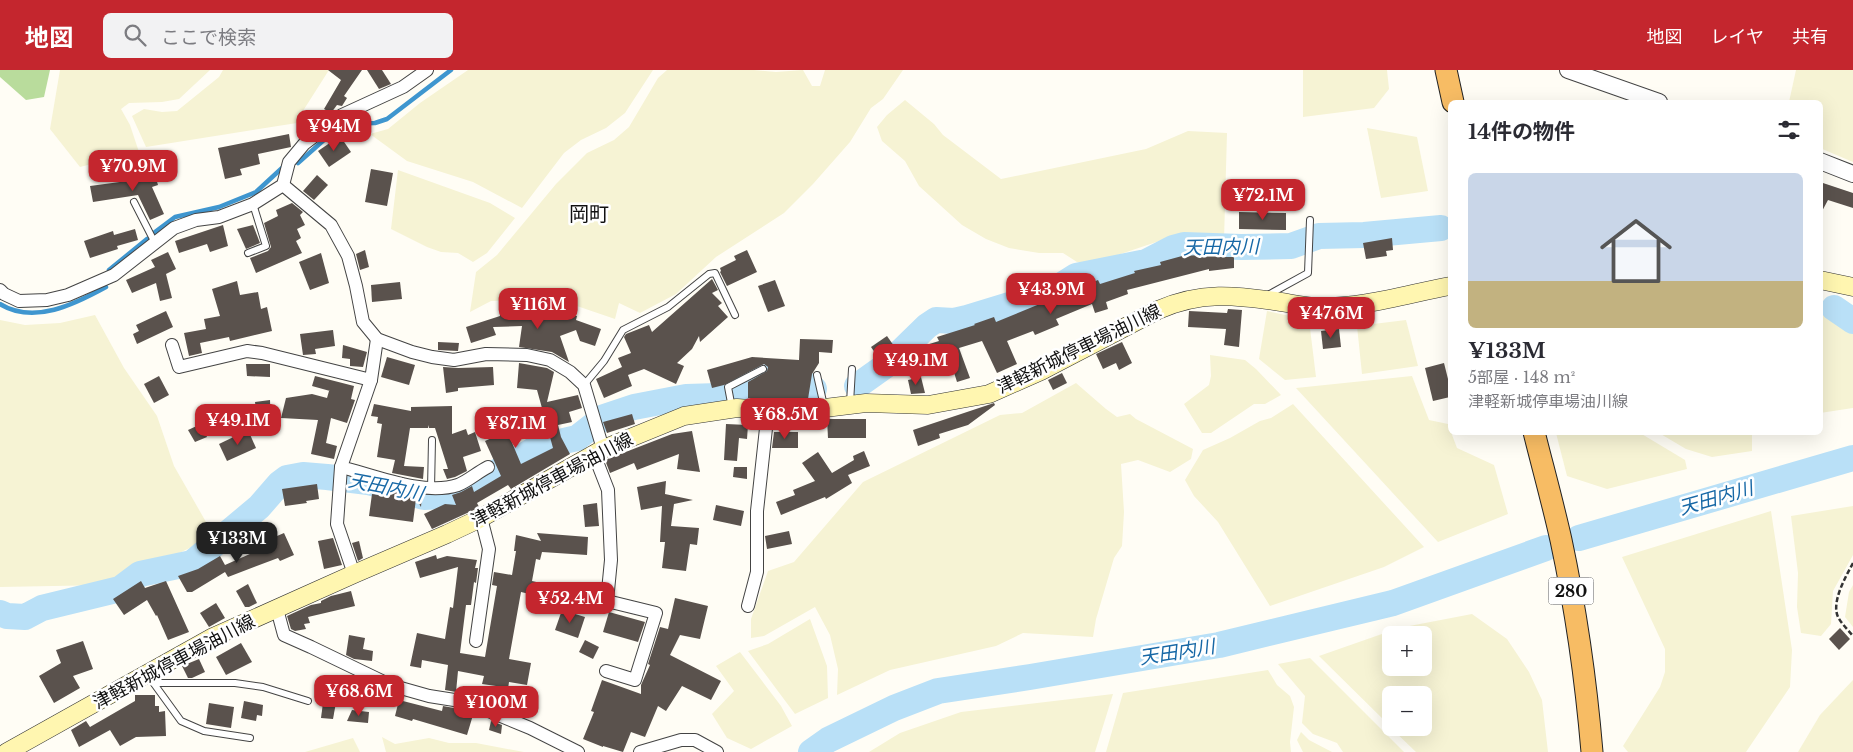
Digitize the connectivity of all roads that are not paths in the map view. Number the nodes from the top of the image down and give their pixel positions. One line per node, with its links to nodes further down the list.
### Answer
1 (427, 70): 8 (street)
2 (1446, 70): 4 (highway)
3 (1568, 70): 5 (street)
4 (1453, 100)
5 (1653, 100)
6 (1823, 162): 7 (street)
7 (1853, 174)
8 (283, 185): 10 (street); 20 (street)
9 (134, 202): 12 (lane)
10 (253, 204): 12 (street); 13 (lane)
11 (1310, 220): 18 (lane)
12 (155, 243): 17 (street)
13 (248, 253)
14 (1823, 281): 16 (main road)
15 (1448, 286): 18 (main road, 津軽新城停車場油川線)
16 (1853, 288)
17 (0, 290)
18 (1261, 299): 28 (main road, 津軽新城停車場油川線)
19 (735, 315): 26 (lane)
20 (377, 339): 25 (street); 26 (street)
21 (172, 345): 25 (street)
22 (764, 369): 27 (lane)
23 (852, 370): 28 (lane)
24 (817, 375): 29 (lane)
25 (371, 380): 35 (street)
26 (584, 385): 33 (street)
27 (731, 403): 30 (main road, 津軽新城停車場油川線); 33 (main road, 津軽新城停車場油川線)
28 (850, 405): 29 (main road, 津軽新城停車場油川線)
29 (824, 408): 30 (main road, 津軽新城停車場油川線)
30 (768, 410): 39 (street)
31 (1535, 435): 50 (highway, 280)
32 (432, 440): 36 (lane)
33 (598, 452): 37 (main road, 津軽新城停車場油川線); 42 (street)
34 (488, 467): 36 (street)
35 (341, 470): 36 (street); 38 (street)
36 (430, 489)
37 (481, 518): 38 (main road, 津軽新城停車場油川線); 41 (street)
38 (354, 574): 40 (main road, 津軽新城停車場油川線)
39 (748, 606)
40 (277, 609): 43 (main road, 津軽新城停車場油川線); 47 (street)
41 (476, 640)
42 (606, 671)
43 (150, 678): 44 (lane); 45 (lane); 46 (main road, 津軽新城停車場油川線)
44 (308, 701)
45 (250, 738)
46 (7, 752)
47 (578, 752)
48 (640, 752): 49 (street)
49 (717, 752)
50 (1592, 752)

